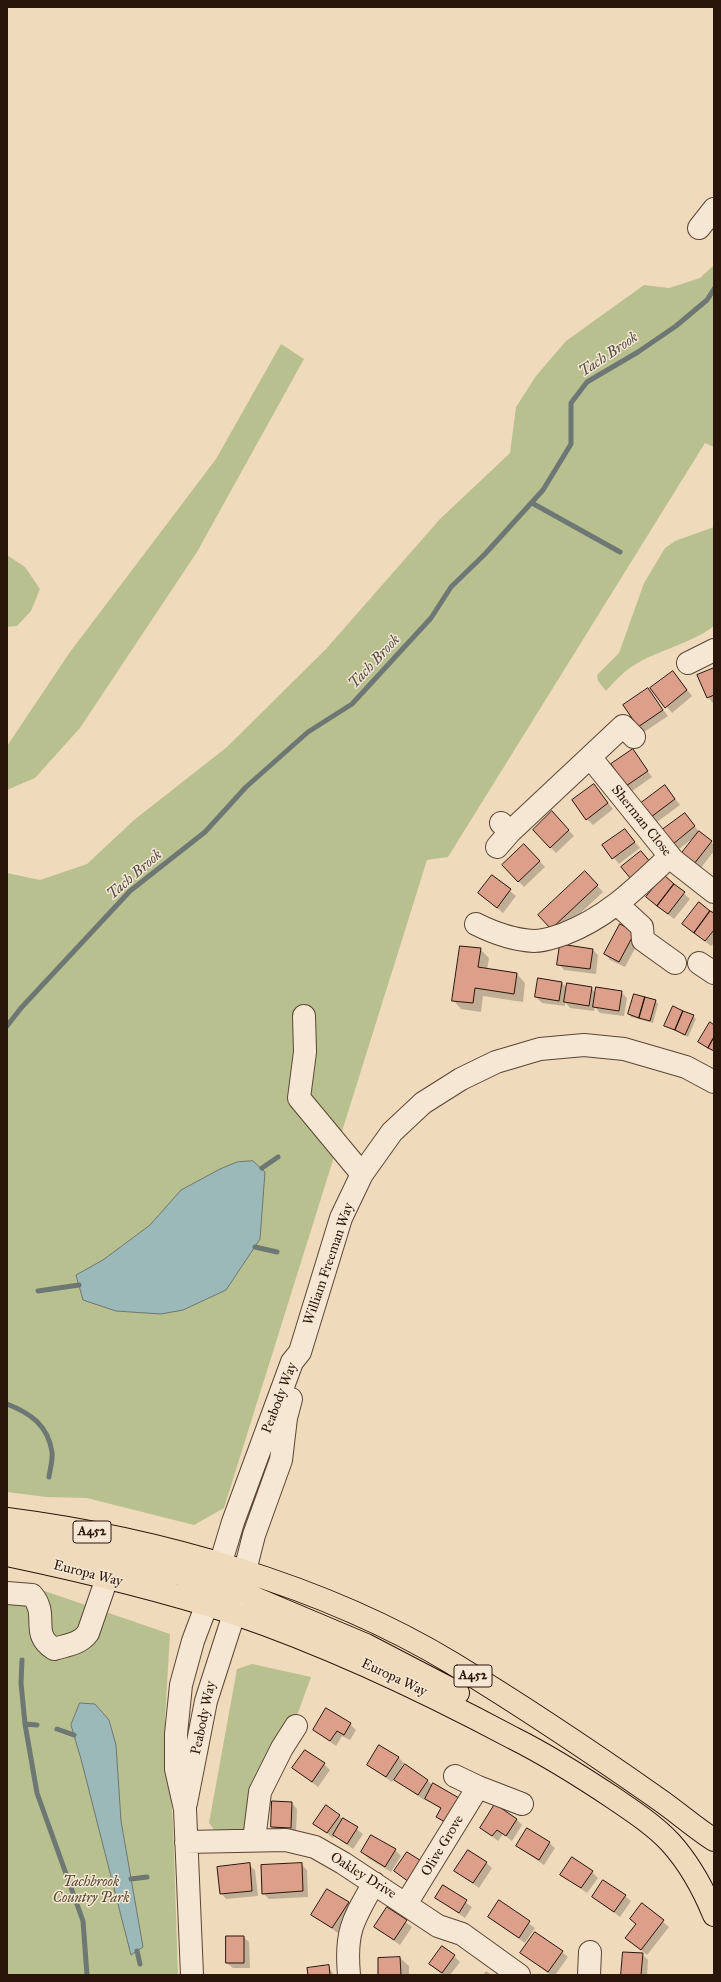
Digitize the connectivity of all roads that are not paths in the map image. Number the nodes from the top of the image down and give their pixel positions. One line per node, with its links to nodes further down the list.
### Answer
1 (714, 209): 2 (street)
2 (699, 228)
3 (714, 650): 4 (street)
4 (688, 663)
5 (634, 737): 6 (street)
6 (597, 750): 7 (street); 8 (street, Sherman Close)
7 (503, 834)
8 (669, 857): 9 (street, Sherman Close); 10 (street)
9 (711, 885)
10 (617, 904): 11 (street); 12 (street)
11 (476, 924)
12 (675, 964)
13 (304, 1016): 15 (street)
14 (714, 1082): 15 (street, William Freeman Way)
15 (362, 1174): 16 (street, William Freeman Way)
16 (300, 1352): 21 (street, Peabody Way); 22 (street, Peabody Way)
17 (7, 1519): 22 (highway, Europa Way / A452)
18 (7, 1539): 22 (highway)
19 (7, 1555): 20 (highway, Europa Way / A452)
20 (107, 1578): 22 (highway, Europa Way / A452); 23 (street)
21 (243, 1581): 22 (highway); 24 (street, Peabody Way); 26 (highway); 32 (highway, A452)
22 (213, 1585): 24 (highway, Europa Way / A452); 30 (street, Peabody Way)
23 (7, 1593)
24 (234, 1614): 26 (highway, Europa Way / A452); 30 (street, Peabody Way)
25 (296, 1726): 31 (street)
26 (535, 1749): 36 (highway, Europa Way / A452)
27 (455, 1776): 28 (street)
28 (478, 1787): 29 (street); 35 (street, Olive Grove)
29 (522, 1804)
30 (185, 1809): 33 (street, Peabody Way)
31 (254, 1840): 33 (street, Oakley Drive); 34 (street, Oakley Drive)
32 (714, 1840)
33 (186, 1842): 38 (street, Peabody Way)
34 (374, 1883): 35 (street, Oakley Drive); 39 (street)
35 (406, 1904): 40 (street, Oakley Drive)
36 (714, 1915)
37 (590, 1952): 41 (street)
38 (192, 1975)
39 (349, 1975)
40 (519, 1975)
41 (589, 1975)

